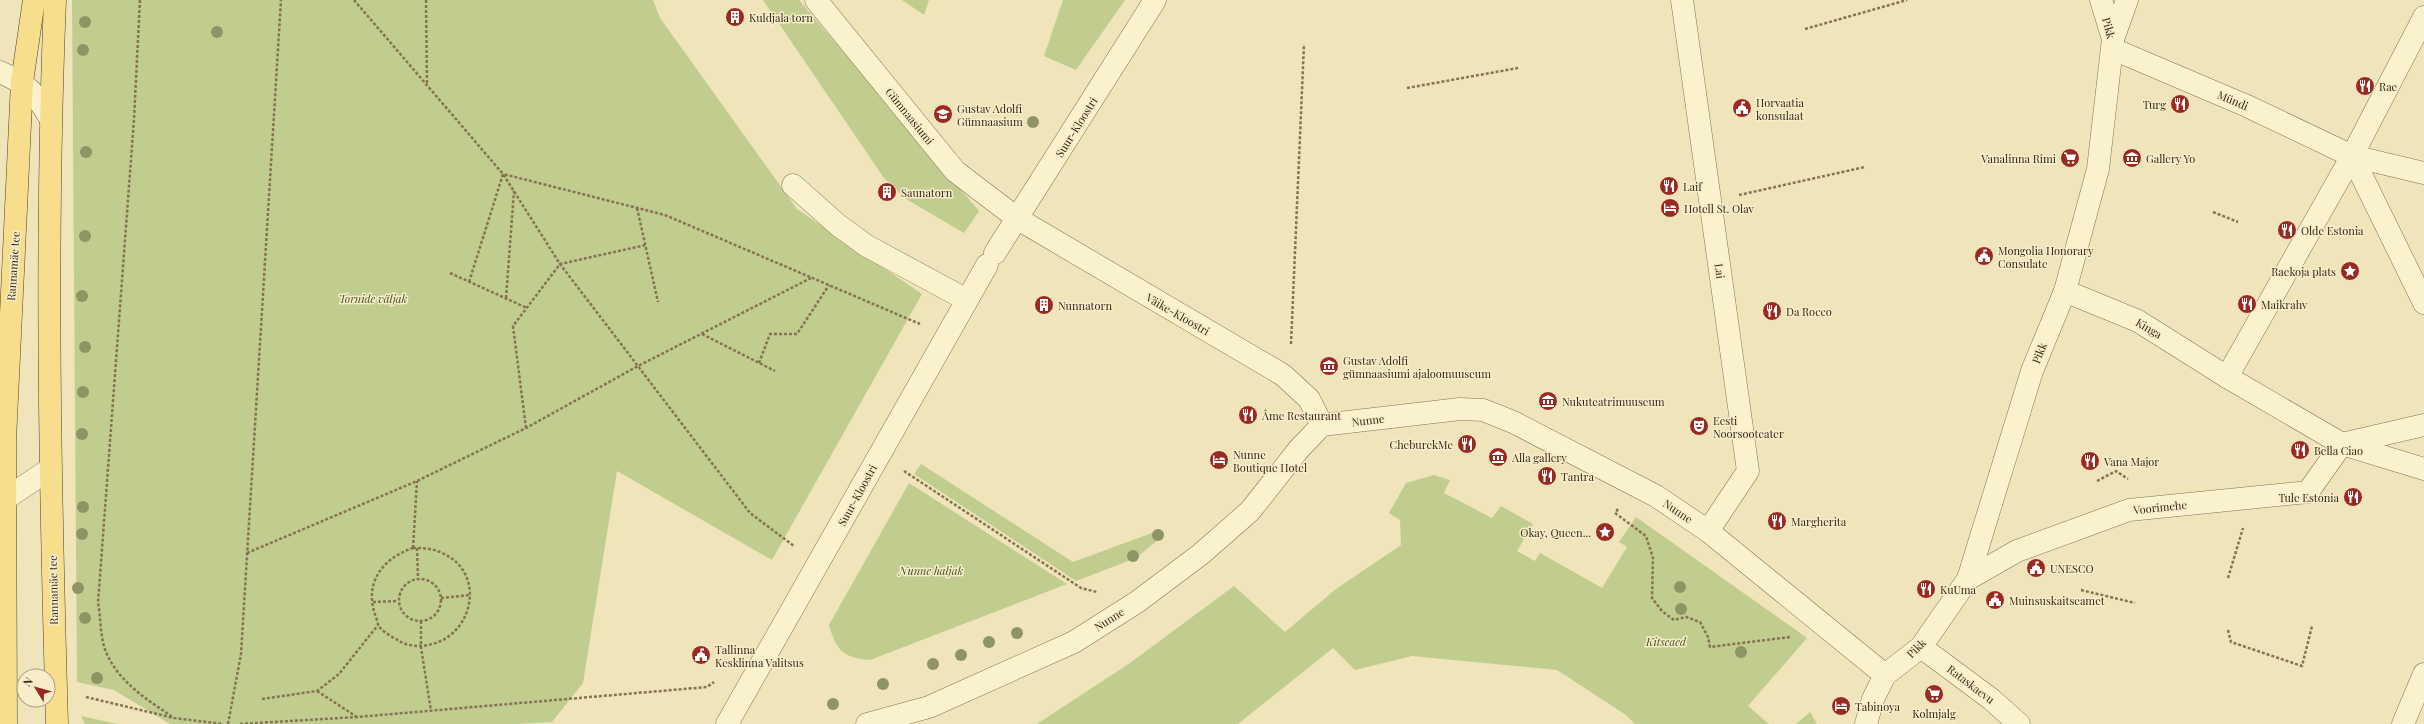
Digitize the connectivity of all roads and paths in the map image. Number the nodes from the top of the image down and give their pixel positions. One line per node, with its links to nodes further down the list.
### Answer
1 (34, 0): 19 (main road, Rannamäe tee)
2 (55, 0): 22 (main road, Rannamäe tee)
3 (140, 0): 101 (path)
4 (281, 0): 74 (path)
5 (354, 0): 20 (path)
6 (426, 0): 20 (path)
7 (816, 0): 32 (street, Gümnaasiumi)
8 (1155, 0): 32 (street, Suur-Kloostri)
9 (1682, 0): 29 (street, Lai)
10 (1907, 0): 14 (path)
11 (2101, 0): 16 (street, Pikk)
12 (2127, 0): 16 (street)
13 (2424, 17): 23 (street)
14 (1805, 29)
15 (1304, 44): 53 (path)
16 (2113, 44): 23 (street, Mündi); 40 (street, Pikk)
17 (1518, 68): 21 (path)
18 (0, 72): 19 (street)
19 (22, 82): 22 (street); 65 (main road, Rannamäe tee)
20 (427, 85): 26 (path)
21 (1407, 88)
22 (50, 118): 60 (main road, Rannamäe tee)
23 (2352, 156): 25 (street); 44 (street); 54 (street)
24 (1866, 166): 29 (path)
25 (2424, 173)
26 (503, 174): 28 (path); 30 (path); 38 (path)
27 (793, 185): 42 (street)
28 (514, 191): 35 (path); 41 (path)
29 (1710, 200): 68 (street, Lai)
30 (637, 208): 34 (path); 37 (path)
31 (2213, 212): 33 (path)
32 (1018, 219): 42 (street, Suur-Kloostri); 53 (street, Väike-Kloostri)
33 (2238, 222)
34 (646, 246): 35 (path); 43 (path)
35 (560, 264): 45 (path); 51 (path)
36 (450, 273): 38 (path)
37 (812, 278): 39 (path); 48 (path)
38 (469, 282): 41 (path)
39 (829, 286): 46 (path); 50 (path)
40 (2065, 291): 54 (street, Kinga); 78 (street, Pikk)
41 (506, 298): 45 (path)
42 (967, 300): 49 (street, Suur-Kloostri)
43 (658, 302)
44 (2424, 303)
45 (527, 308): 57 (path)
46 (919, 323): 47 (path); 49 (path)
47 (915, 330)
48 (702, 334): 50 (path); 51 (path)
49 (946, 335): 59 (street, Suur-Kloostri)
50 (759, 363): 52 (path)
51 (638, 366): 57 (path); 70 (path)
52 (776, 372)
53 (1283, 375): 55 (street, Väike-Kloostri)
54 (2227, 377): 58 (street)
55 (1322, 425): 68 (street, Nunne); 84 (street, Nunne)
56 (2424, 425): 58 (street)
57 (526, 428): 62 (path)
58 (2342, 444): 61 (street); 66 (street, Voorimehe)
59 (879, 455): 75 (street, Suur-Kloostri); 84 (path)
60 (50, 469): 65 (street); 103 (main road, Rannamäe tee)
61 (2424, 469)
62 (417, 481): 71 (path); 74 (path)
63 (2097, 481): 64 (path)
64 (2130, 481)
65 (2, 499): 102 (main road, Rannamäe tee)
66 (2251, 499): 76 (path); 78 (street, Voorimehe)
67 (1632, 525): 90 (path)
68 (1708, 531): 95 (street, Nunne)
69 (796, 537): 70 (path)
70 (792, 544): 73 (path); 75 (path)
71 (413, 548): 72 (path); 83 (path)
72 (417, 548): 77 (path); 80 (path)
73 (789, 551)
74 (247, 553): 105 (path)
75 (815, 570): 107 (street, Suur-Kloostri)
76 (2228, 578)
77 (418, 579): 81 (path); 82 (path)
78 (1968, 579): 92 (street, Pikk)
79 (2082, 590): 85 (path)
80 (470, 595): 81 (path); 91 (path)
81 (441, 598): 86 (path)
82 (398, 601): 83 (path); 86 (path)
83 (373, 602): 87 (path)
84 (1137, 602): 108 (street, Nunne)
85 (2135, 603)
86 (421, 621): 91 (path)
87 (378, 625): 91 (path); 96 (path)
88 (2312, 626): 89 (path)
89 (2228, 630)
90 (1792, 637)
91 (421, 647): 99 (path)
92 (1921, 647): 95 (street, Pikk); 110 (street, Rataskaevu)
93 (2424, 674): 111 (street)
94 (718, 675): 99 (path)
95 (1886, 675): 109 (street)
96 (317, 691): 98 (path); 100 (path)
97 (82, 696): 101 (path)
98 (262, 699)
99 (431, 711): 100 (path)
100 (357, 717): 106 (path)
101 (174, 718): 104 (path)
102 (6, 724)
103 (56, 724)
104 (223, 724)
105 (228, 724)
106 (240, 724)
107 (727, 724)
108 (867, 724)
109 (1866, 724)
110 (2019, 724)
111 (2402, 724)

